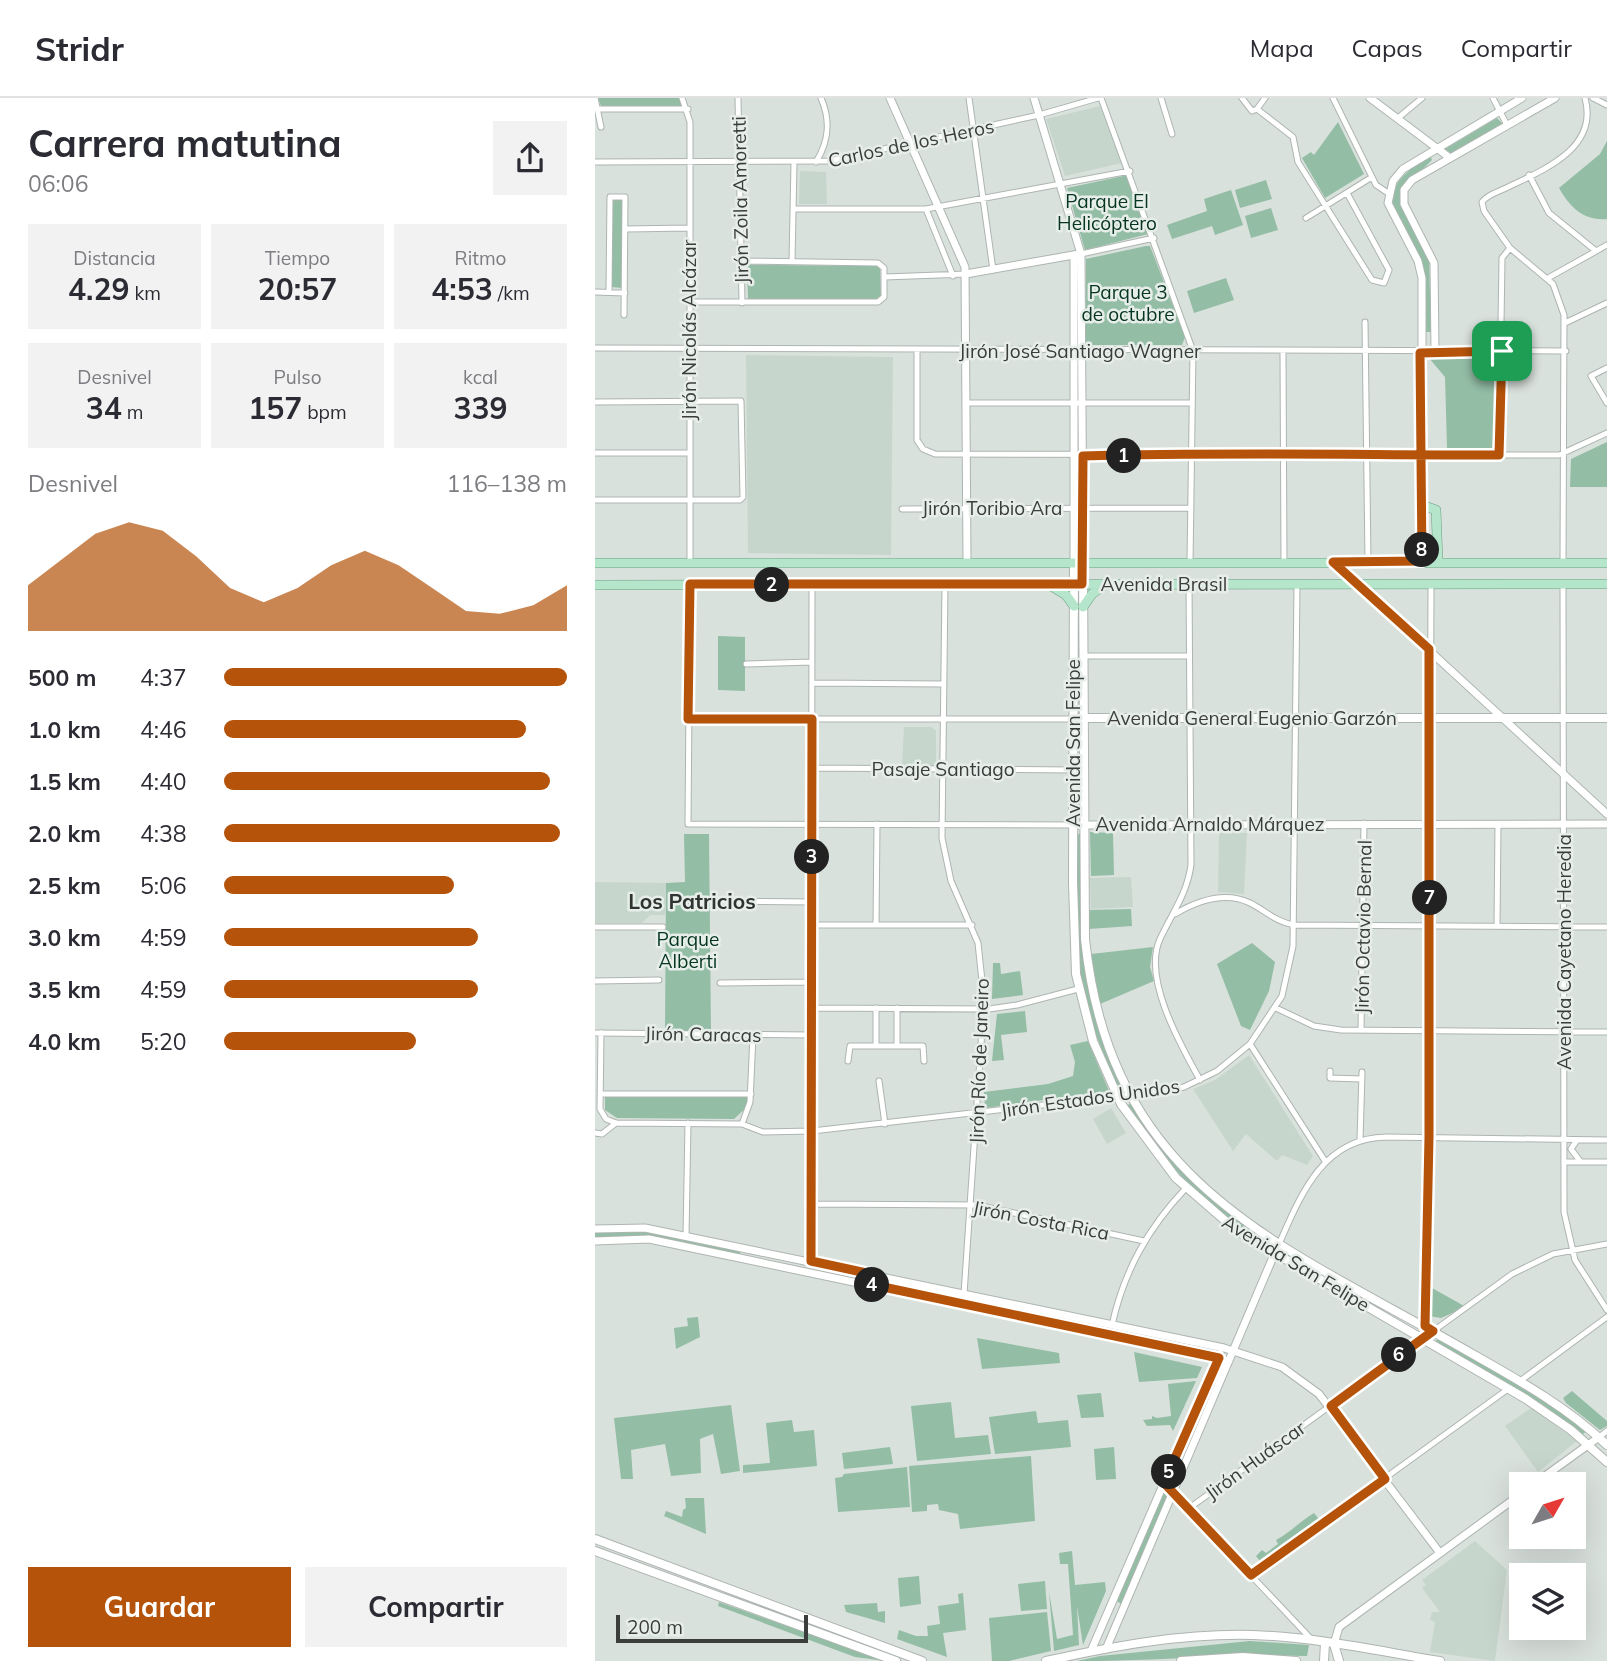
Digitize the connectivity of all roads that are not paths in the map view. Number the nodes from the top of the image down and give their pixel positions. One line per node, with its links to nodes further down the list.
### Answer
1 (596, 98): 21 (street)
2 (682, 98): 22 (street, Jirón Nicolás Alcázar)
3 (738, 98): 38 (street, Jirón Zoila Amoretti)
4 (821, 98): 36 (street)
5 (890, 98): 31 (street)
6 (969, 98): 29 (street)
7 (1034, 98): 25 (street)
8 (1099, 98): 25 (street, Carlos de los Heros); 39 (street)
9 (1161, 98): 30 (street)
10 (1242, 98): 23 (street)
11 (1265, 98): 23 (street)
12 (1333, 98): 41 (street)
13 (1370, 98): 26 (street)
14 (1422, 98): 26 (street)
15 (1493, 98): 24 (street)
16 (1522, 98): 24 (street)
17 (1555, 98): 27 (street)
18 (1585, 98): 40 (street)
19 (1593, 98): 20 (street)
20 (1607, 105)
21 (599, 109): 22 (street); 28 (street)
22 (688, 109): 37 (street, Jirón Nicolás Alcázar)
23 (1257, 109): 46 (street)
24 (1500, 111): 27 (street); 32 (street)
25 (1039, 115): 29 (street, Carlos de los Heros); 42 (street)
26 (1398, 118): 32 (street)
27 (1507, 125): 33 (street)
28 (601, 127)
29 (974, 130): 31 (street, Carlos de los Heros); 45 (street)
30 (1172, 134)
31 (911, 144): 36 (street, Carlos de los Heros); 47 (street)
32 (1438, 148): 33 (street); 44 (street)
33 (1450, 158): 84 (street)
34 (595, 162): 37 (street, Carlos de los Heros)
35 (794, 162): 36 (street, Carlos de los Heros); 38 (street, Carlos de los Heros); 48 (street)
36 (816, 162)
37 (689, 163): 38 (street, Carlos de los Heros); 52 (street, Jirón Nicolás Alcázar)
38 (740, 163): 58 (street, Jirón Zoila Amoretti)
39 (1130, 171): 42 (street); 53 (street)
40 (1529, 175): 55 (street); 56 (street)
41 (1372, 177): 43 (street); 44 (street)
42 (1061, 185): 45 (street); 57 (street)
43 (1347, 193): 46 (street); 46 (street)
44 (1388, 193): 85 (street)
45 (983, 197): 47 (street); 60 (street)
46 (1327, 206): 50 (street)
47 (939, 207): 49 (street); 61 (street)
48 (794, 209): 49 (street); 59 (street)
49 (926, 209): 62 (street)
50 (1305, 218)
51 (626, 229): 52 (street); 66 (street); 67 (street)
52 (688, 229): 68 (street, Jirón Nicolás Alcázar)
53 (1154, 238): 57 (street); 79 (street)
54 (1607, 245): 56 (street)
55 (1510, 248): 64 (street); 80 (street)
56 (1596, 251): 64 (street)
57 (1078, 254): 60 (street); 76 (street)
58 (742, 261): 59 (street); 69 (street, Jirón Zoila Amoretti)
59 (792, 262): 63 (street)
60 (993, 270): 61 (street)
61 (965, 274): 62 (street); 78 (street)
62 (953, 276): 63 (street)
63 (884, 277): 69 (street)
64 (1548, 278): 73 (street)
65 (595, 292): 66 (street)
66 (609, 292): 67 (street)
67 (625, 293): 71 (street)
68 (689, 302): 69 (street); 75 (street, Jirón Nicolás Alcázar)
69 (742, 303)
70 (1607, 303): 73 (street)
71 (624, 316)
72 (1365, 322): 83 (street)
73 (1565, 323): 81 (street)
74 (595, 348): 75 (street, Jirón José Santiago Wagner)
75 (690, 348): 77 (street, Jirón José Santiago Wagner); 88 (street, Jirón Nicolás Alcázar)
76 (1079, 348): 78 (street, Jirón José Santiago Wagner); 79 (street, Jirón José Santiago Wagner); 92 (street)
77 (916, 350): 78 (street, Jirón José Santiago Wagner); 97 (street)
78 (966, 350): 89 (street)
79 (1193, 351): 82 (street, Jirón José Santiago Wagner); 90 (street)
80 (1502, 351): 81 (street, Jirón José Santiago Wagner); 84 (street, Jirón José Santiago Wagner); 102 (street)
81 (1566, 351): 96 (street)
82 (1283, 352): 83 (street, Jirón José Santiago Wagner); 99 (street)
83 (1365, 352): 85 (street, Jirón José Santiago Wagner); 100 (street)
84 (1435, 352): 85 (street, Jirón José Santiago Wagner)
85 (1420, 353): 101 (street)
86 (1607, 368): 91 (street)
87 (595, 401): 88 (street)
88 (690, 401): 95 (street, Jirón Nicolás Alcázar); 105 (street)
89 (967, 403): 92 (street); 97 (street)
90 (1192, 403): 92 (street); 98 (street)
91 (1607, 403)
92 (1079, 404): 103 (street)
93 (1607, 433): 96 (street)
94 (595, 453): 95 (street)
95 (689, 453): 105 (street, Jirón Nicolás Alcázar)
96 (1565, 453): 102 (street); 121 (street)
97 (967, 455): 103 (street); 107 (street)
98 (1192, 455): 99 (street); 103 (street); 109 (street)
99 (1284, 455): 100 (street); 120 (street)
100 (1366, 455): 101 (street); 116 (street)
101 (1421, 455): 102 (street); 106 (street)
102 (1499, 455)
103 (1079, 456): 108 (street)
104 (595, 499): 105 (street)
105 (689, 499): 118 (street, Jirón Nicolás Alcázar)
106 (1422, 505): 112 (street); 113 (main road)
107 (967, 507): 108 (street, Jirón Toribio Ara); 110 (street, Jirón Toribio Ara); 111 (street)
108 (1079, 508): 109 (street, Jirón Toribio Ara); 114 (street)
109 (1191, 508): 119 (street)
110 (902, 509)
111 (967, 561): 114 (main road, Avenida Brasil); 118 (main road, Avenida Brasil)
112 (1422, 561): 113 (main road, Avenida Brasil); 116 (main road, Avenida Brasil)
113 (1438, 561): 121 (main road, Avenida Brasil)
114 (1079, 562): 119 (main road, Avenida Brasil); 130 (main road, Avenida San Felipe)
115 (1333, 562): 116 (main road, Avenida Brasil); 120 (main road, Avenida Brasil); 132 (street)
116 (1368, 562)
117 (595, 563): 118 (main road, Avenida Brasil)
118 (690, 563)
119 (1190, 563): 120 (main road, Avenida Brasil)
120 (1285, 563)
121 (1563, 563): 122 (main road, Avenida Brasil)
122 (1607, 563)
123 (945, 583): 129 (main road, Avenida Brasil); 135 (main road, Avenida Brasil); 143 (street, Jirón Río de Janeiro)
124 (1110, 583): 125 (main road, Avenida Brasil); 130 (main road, Avenida Brasil); 136 (main road)
125 (1189, 583): 131 (main road, Avenida Brasil); 139 (street)
126 (1563, 583): 133 (main road, Avenida Brasil); 134 (main road, Avenida Brasil); 146 (street, Avenida Cayetano Heredia)
127 (595, 584): 128 (main road, Avenida Brasil)
128 (690, 584): 135 (main road, Avenida Brasil); 148 (street)
129 (1043, 584): 130 (main road, Avenida Brasil); 136 (main road)
130 (1078, 584): 136 (main road, Avenida San Felipe)
131 (1297, 584): 132 (main road, Avenida Brasil); 152 (street, Jirón Estados Unidos)
132 (1357, 584): 133 (main road, Avenida Brasil); 137 (street)
133 (1431, 584): 137 (street)
134 (1607, 584)
135 (812, 585): 140 (street)
136 (1078, 606): 138 (main road, Avenida San Felipe); 144 (main road, Avenida San Felipe)
137 (1429, 649): 145 (street); 153 (street)
138 (1083, 656): 139 (street); 144 (main road, Avenida San Felipe)
139 (1188, 656): 151 (street)
140 (812, 662): 141 (street); 142 (street)
141 (746, 664)
142 (812, 684): 143 (street); 149 (street)
143 (944, 684): 150 (street, Jirón Río de Janeiro)
144 (1078, 718): 150 (street, Avenida General Eugenio Garzón); 151 (main road, Avenida General Eugenio Garzón); 156 (main road, Avenida San Felipe); 166 (main road, Avenida San Felipe)
145 (1503, 718): 146 (main road, Avenida General Eugenio Garzón); 153 (main road, Avenida General Eugenio Garzón); 157 (street)
146 (1564, 718): 147 (main road, Avenida General Eugenio Garzón); 157 (street, Avenida Cayetano Heredia)
147 (1607, 718)
148 (688, 719): 149 (street, Avenida General Eugenio Garzón); 163 (street, Avenida Arnaldo Márquez)
149 (812, 719): 150 (street, Avenida General Eugenio Garzón); 154 (street)
150 (944, 719): 155 (street, Jirón Río de Janeiro)
151 (1188, 719): 152 (main road, Avenida General Eugenio Garzón); 159 (street)
152 (1296, 719): 153 (main road, Avenida General Eugenio Garzón); 160 (street, Jirón Estados Unidos)
153 (1429, 719): 162 (street)
154 (812, 768): 155 (street, Pasaje Santiago); 163 (street)
155 (943, 769): 156 (street, Pasaje Santiago); 165 (street, Jirón Río de Janeiro)
156 (1074, 770): 166 (main road, Avenida San Felipe)
157 (1563, 774): 158 (street); 168 (street, Avenida Cayetano Heredia)
158 (1607, 814)
159 (1189, 822): 160 (street, Avenida Arnaldo Márquez); 166 (street, Avenida Arnaldo Márquez); 172 (street)
160 (1296, 823): 161 (street, Avenida Arnaldo Márquez); 176 (street, Jirón Estados Unidos)
161 (1364, 823): 162 (street, Avenida Arnaldo Márquez); 177 (street, Jirón Octavio Bernal)
162 (1431, 823): 167 (street, Avenida Arnaldo Márquez); 178 (street)
163 (812, 824): 164 (street, Avenida Arnaldo Márquez); 171 (street)
164 (877, 824): 165 (street, Avenida Arnaldo Márquez); 174 (street)
165 (942, 824): 166 (street, Avenida Arnaldo Márquez); 175 (street, Jirón Río de Janeiro)
166 (1077, 824): 188 (main road, Avenida San Felipe); 211 (main road, Avenida San Felipe)
167 (1498, 824): 168 (street, Avenida Arnaldo Márquez); 179 (street)
168 (1564, 824): 169 (street, Avenida Arnaldo Márquez); 181 (street, Avenida Cayetano Heredia)
169 (1607, 824)
170 (715, 901): 171 (street)
171 (812, 902): 173 (street)
172 (1175, 914): 176 (street); 207 (street)
173 (812, 925): 174 (street); 186 (street)
174 (876, 925): 175 (street)
175 (972, 925): 193 (street, Jirón Río de Janeiro)
176 (1294, 925): 177 (street); 192 (street, Jirón Estados Unidos)
177 (1363, 925): 178 (street); 195 (street, Jirón Octavio Bernal)
178 (1430, 925): 179 (street); 194 (street)
179 (1497, 926): 181 (street)
180 (663, 927): 183 (street)
181 (1564, 927): 182 (street); 196 (street, Avenida Cayetano Heredia)
182 (1607, 927)
183 (595, 928)
184 (659, 980): 185 (street)
185 (595, 981)
186 (812, 982): 187 (street); 189 (street)
187 (720, 983)
188 (1078, 989): 193 (street); 212 (main road, Avenida San Felipe)
189 (812, 1008): 190 (street); 200 (street)
190 (876, 1008): 191 (street); 202 (street)
191 (897, 1008): 193 (street); 203 (street)
192 (1276, 1008): 195 (street); 201 (street, Jirón Estados Unidos)
193 (983, 1009): 215 (street, Jirón Río de Janeiro)
194 (1429, 1029): 195 (street); 196 (street); 222 (street)
195 (1361, 1030)
196 (1564, 1031): 197 (street); 223 (street, Avenida Cayetano Heredia)
197 (1607, 1032)
198 (598, 1033): 199 (street, Jirón Caracas); 209 (street)
199 (753, 1034): 200 (street, Jirón Caracas); 210 (street)
200 (812, 1035): 220 (street)
201 (1250, 1044): 207 (street, Jirón Estados Unidos); 227 (street)
202 (876, 1046): 203 (street); 204 (street)
203 (897, 1046): 205 (street)
204 (848, 1061)
205 (925, 1061)
206 (1329, 1071): 224 (street)
207 (1200, 1080): 211 (street, Jirón Estados Unidos)
208 (879, 1081): 219 (street)
209 (600, 1094): 210 (street); 213 (street)
210 (751, 1094): 218 (street)
211 (1131, 1097): 212 (street, Jirón Estados Unidos); 238 (main road, Avenida San Felipe)
212 (1118, 1098): 215 (street, Jirón Estados Unidos); 231 (main road, Avenida San Felipe)
213 (600, 1102): 214 (street); 216 (street)
214 (595, 1108)
215 (978, 1113): 219 (street, Jirón Estados Unidos); 233 (street, Jirón Río de Janeiro)
216 (616, 1123): 217 (street, Jirón Estados Unidos); 221 (street, Jirón Estados Unidos)
217 (688, 1123): 218 (street, Jirón Estados Unidos); 235 (street)
218 (742, 1124): 220 (street, Jirón Estados Unidos)
219 (885, 1124): 220 (street, Jirón Estados Unidos)
220 (811, 1131): 232 (street)
221 (595, 1133)
222 (1429, 1137): 223 (street); 224 (street); 255 (street)
223 (1563, 1139): 225 (street); 229 (street, Avenida Cayetano Heredia)
224 (1360, 1140): 227 (street)
225 (1577, 1140): 226 (street); 228 (street)
226 (1607, 1140)
227 (1325, 1161): 238 (street)
228 (1580, 1161): 229 (street); 230 (street)
229 (1564, 1162): 241 (street, Avenida Cayetano Heredia)
230 (1607, 1162)
231 (1186, 1188): 237 (street); 242 (main road, Avenida San Felipe)
232 (811, 1204): 233 (street, Jirón Costa Rica); 244 (street)
233 (970, 1204): 237 (street, Jirón Costa Rica); 247 (street, Jirón Río de Janeiro)
234 (595, 1229): 235 (street)
235 (686, 1236): 240 (street)
236 (595, 1241): 243 (street)
237 (1144, 1241): 254 (street)
238 (1279, 1244): 242 (street); 255 (main road, Avenida San Felipe)
239 (1607, 1244): 241 (street, Jirón Huáscar)
240 (744, 1247): 243 (street); 244 (street)
241 (1571, 1248): 250 (street, Avenida Cayetano Heredia); 255 (street, Jirón Huáscar)
242 (1274, 1254): 256 (main road, Avenida San Felipe); 258 (street)
243 (744, 1259): 246 (street)
244 (811, 1261): 245 (street)
245 (871, 1274): 246 (street); 247 (street)
246 (869, 1284): 252 (street)
247 (964, 1294): 248 (street)
248 (1026, 1307): 249 (street); 252 (street)
249 (1037, 1309): 253 (street); 254 (street)
250 (1607, 1310)
251 (1607, 1317): 261 (street)
252 (1024, 1318): 253 (street)
253 (1034, 1320): 259 (street)
254 (1112, 1325): 257 (street)
255 (1429, 1328): 256 (street, Jirón Huáscar); 261 (main road, Avenida San Felipe)
256 (1422, 1338): 262 (main road, Avenida San Felipe); 264 (street, Jirón Huáscar)
257 (1224, 1348): 258 (street); 259 (street)
258 (1234, 1350): 260 (street); 264 (street)
259 (1219, 1358): 260 (street); 263 (street)
260 (1229, 1361): 265 (street)
261 (1520, 1381): 267 (main road, Avenida San Felipe)
262 (1508, 1389): 268 (main road, Avenida San Felipe); 272 (street)
263 (1199, 1403): 265 (street); 273 (street)
264 (1331, 1406): 272 (street); 276 (street, Jirón Huáscar)
265 (1210, 1407): 274 (street)
266 (1607, 1431): 267 (street)
267 (1598, 1437): 268 (street); 269 (main road, Avenida San Felipe)
268 (1588, 1445): 270 (main road, Avenida San Felipe); 271 (street)
269 (1607, 1445)
270 (1607, 1462)
271 (1551, 1472)
272 (1385, 1479): 279 (street); 280 (street)
273 (1164, 1483): 274 (street); 281 (street)
274 (1173, 1493): 276 (street); 282 (street)
275 (1509, 1503): 279 (street)
276 (1188, 1509): 280 (street)
277 (595, 1539): 285 (main road)
278 (595, 1551): 285 (main road)
279 (1440, 1553): 284 (street)
280 (1251, 1575): 283 (street)
281 (1112, 1605): 282 (street); 287 (street)
282 (1122, 1609): 286 (street)
283 (1313, 1641): 284 (main road); 286 (main road)
284 (1330, 1643): 293 (main road); 294 (main road); 295 (main road)
285 (876, 1649): 288 (main road); 289 (main road)
286 (1106, 1649): 287 (main road)
287 (1091, 1651): 290 (main road)
288 (897, 1661)
289 (922, 1661)
290 (1046, 1661)
291 (1181, 1661): 292 (main road)
292 (1294, 1661)
293 (1324, 1661)
294 (1339, 1661)
295 (1440, 1661)

